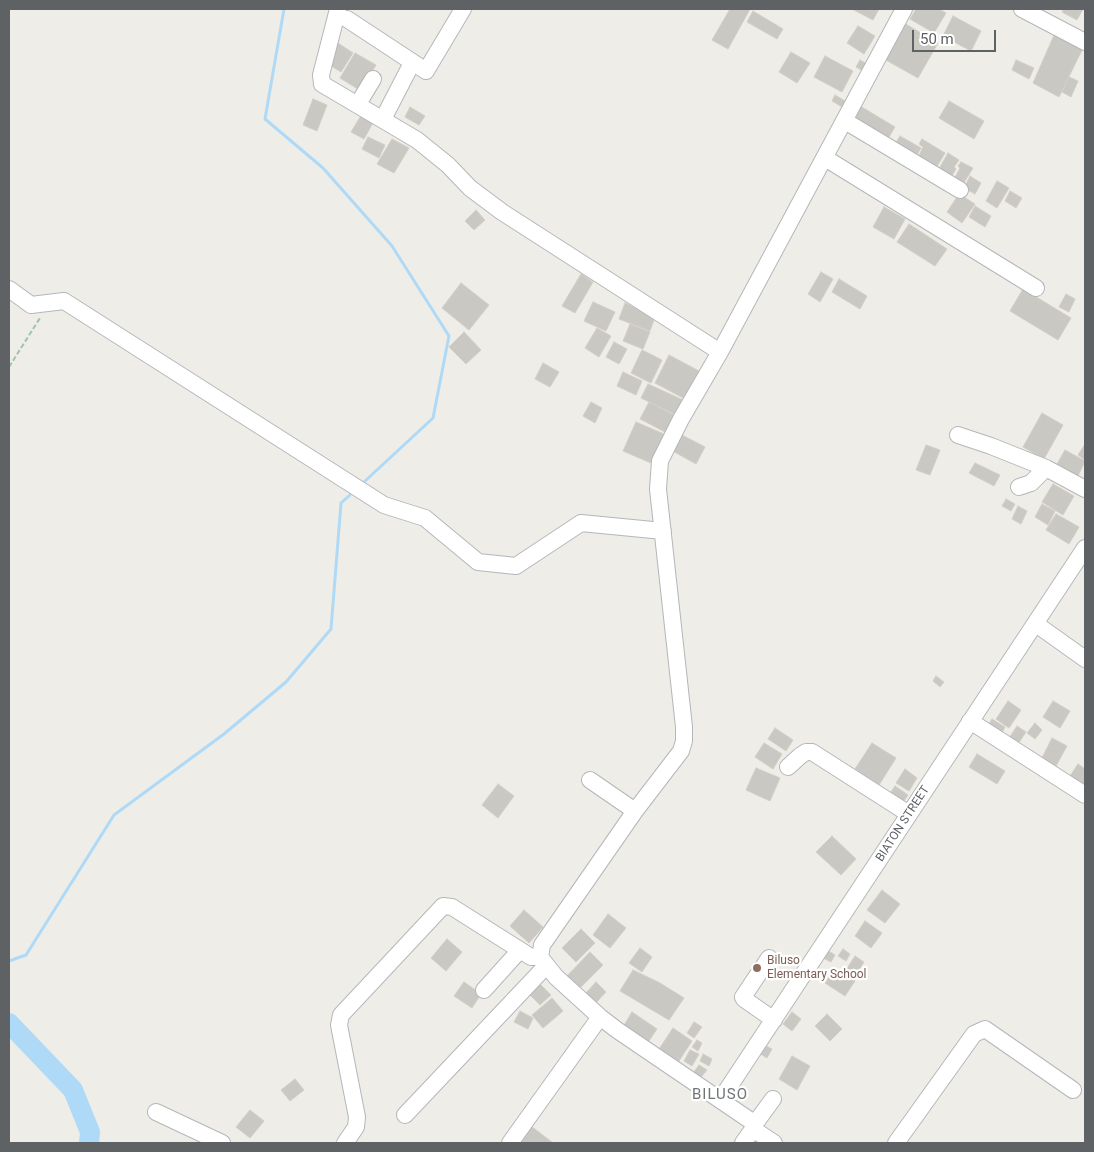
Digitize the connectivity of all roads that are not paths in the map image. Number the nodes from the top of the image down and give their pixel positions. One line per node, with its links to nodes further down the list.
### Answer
1 (463, 9): 6 (street)
2 (904, 9): 10 (street)
3 (1022, 9): 5 (street)
4 (343, 14): 6 (street); 8 (street)
5 (1085, 42)
6 (412, 63): 9 (street)
7 (372, 79): 8 (street)
8 (358, 104): 9 (street)
9 (383, 119): 15 (street)
10 (845, 122): 11 (street); 12 (street)
11 (825, 158): 13 (street); 15 (street)
12 (960, 190)
13 (1036, 288)
14 (9, 289): 20 (street)
15 (720, 352): 20 (street)
16 (958, 435): 17 (street)
17 (1046, 468): 18 (street); 19 (street)
18 (1019, 488)
19 (1085, 490)
20 (663, 531): 28 (street)
21 (1085, 548): 22 (street, BIATON STREET)
22 (1036, 624): 23 (street); 24 (street, BIATON STREET)
23 (1085, 659)
24 (970, 722): 27 (street); 29 (street, BIATON STREET)
25 (788, 767): 29 (street)
26 (590, 780): 28 (street)
27 (1085, 795)
28 (635, 811): 32 (street)
29 (909, 814): 35 (street, BIATON STREET)
30 (520, 950): 32 (street); 33 (street); 43 (street)
31 (769, 958): 35 (street)
32 (543, 962): 34 (street); 40 (street)
33 (484, 990)
34 (600, 1017): 37 (street); 44 (street)
35 (774, 1020): 37 (street, BIATON STREET)
36 (1073, 1090): 47 (street)
37 (721, 1099): 41 (street)
38 (773, 1099): 41 (street)
39 (156, 1112): 42 (street)
40 (405, 1115)
41 (754, 1127): 45 (street); 46 (street)
42 (222, 1143)
43 (344, 1143)
44 (510, 1143)
45 (743, 1143)
46 (774, 1143)
47 (896, 1143)

